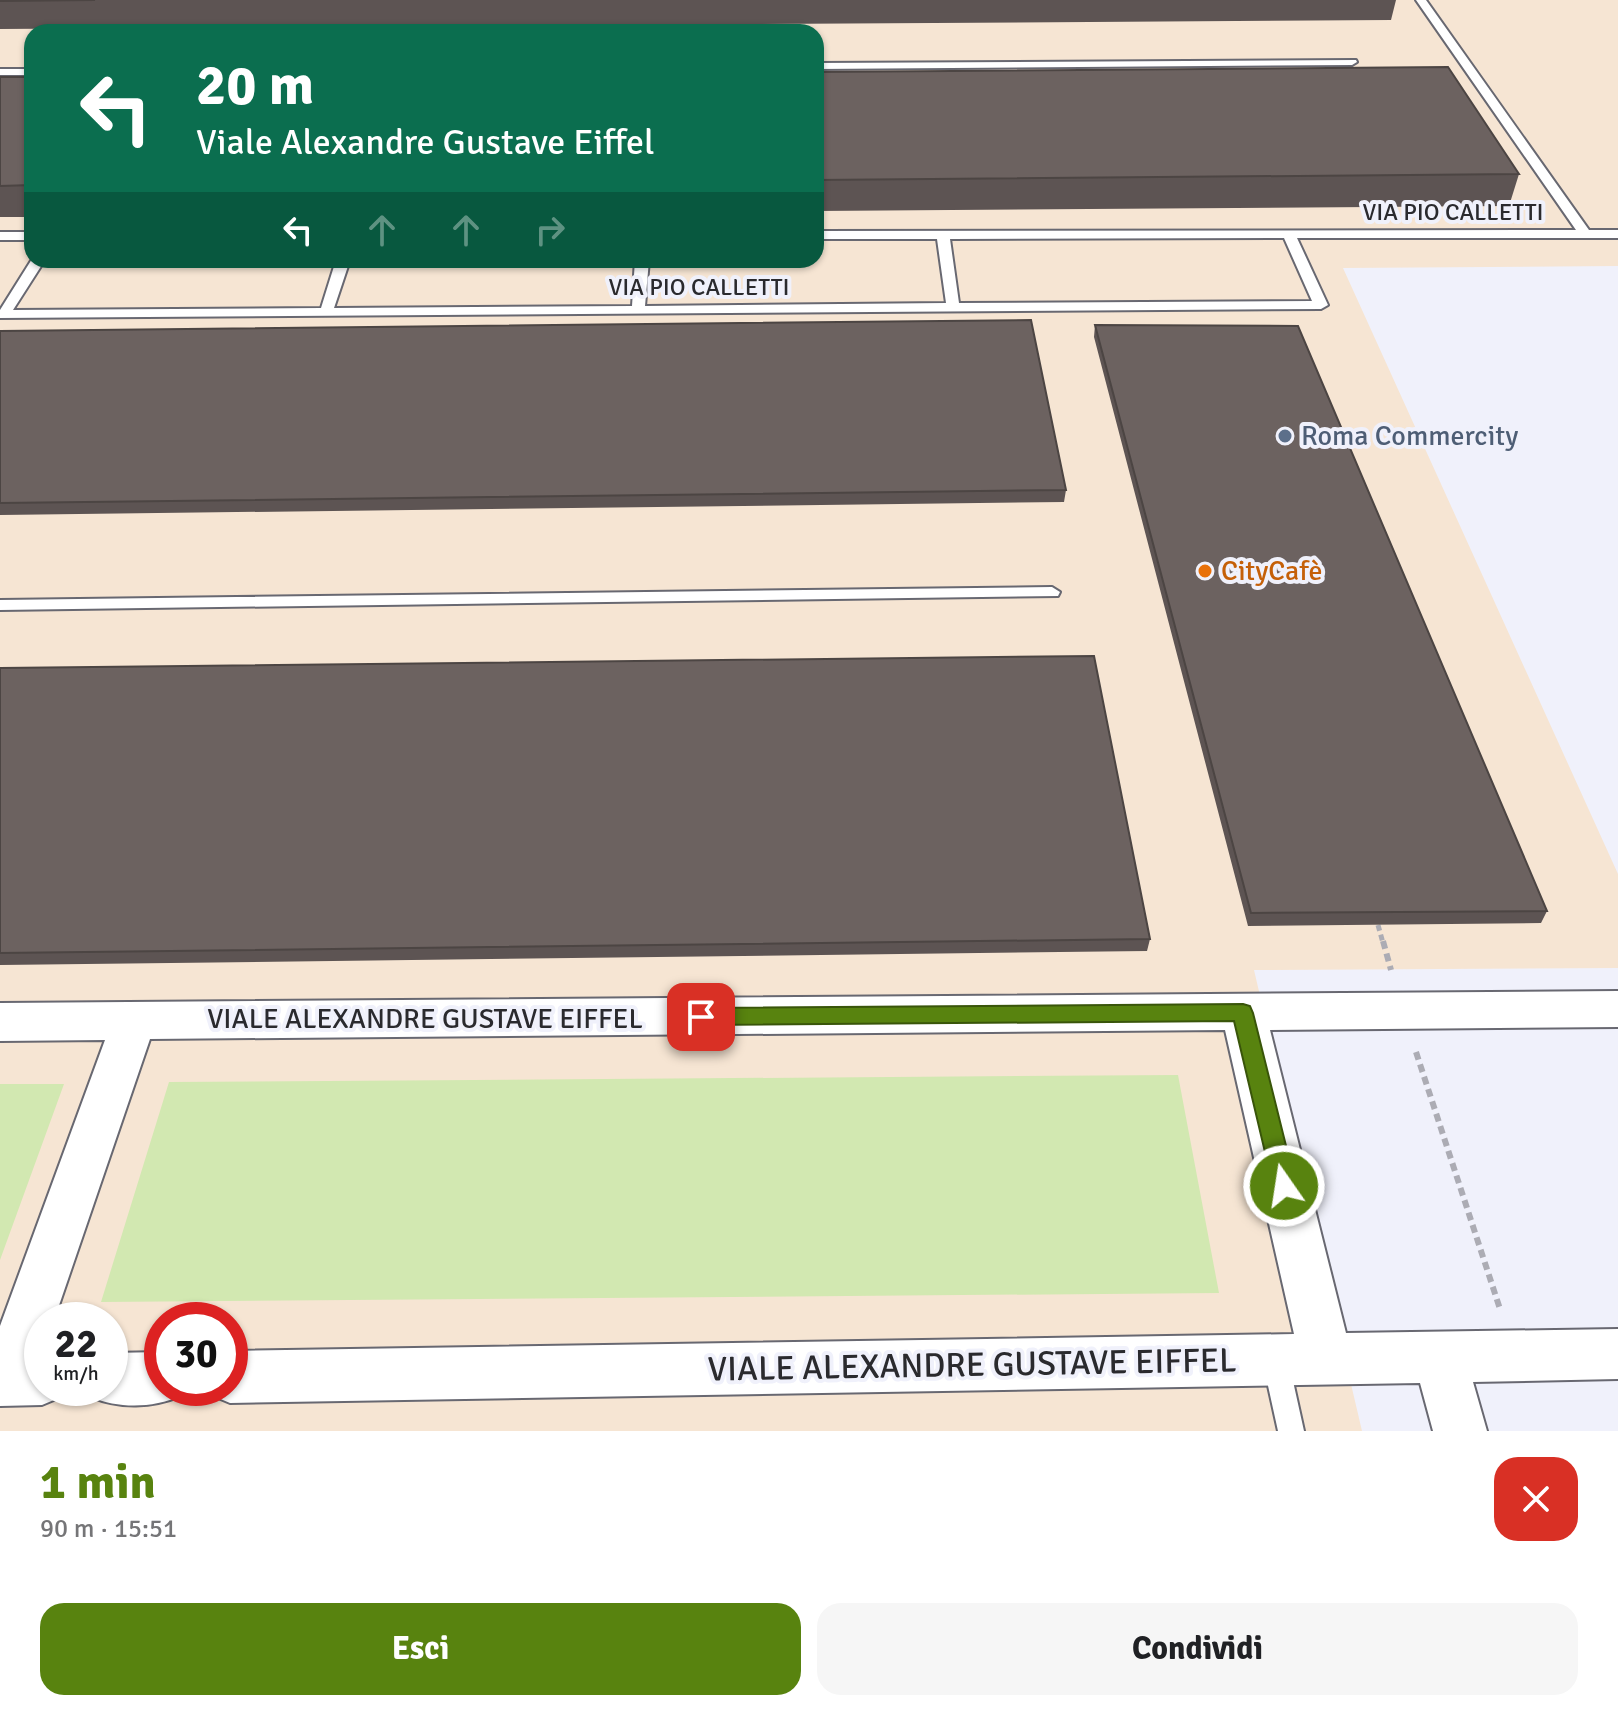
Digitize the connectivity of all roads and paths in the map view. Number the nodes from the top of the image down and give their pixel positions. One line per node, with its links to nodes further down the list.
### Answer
1 (1421, 0): 6 (lane)
2 (1352, 62): 3 (lane)
3 (824, 66)
4 (0, 72): 5 (lane)
5 (24, 72)
6 (1585, 234): 7 (lane, VIA PIO CALLETTI); 10 (lane, VIA PIO CALLETTI)
7 (1618, 234)
8 (824, 235): 9 (lane, VIA PIO CALLETTI)
9 (943, 235): 10 (lane, VIA PIO CALLETTI); 16 (lane)
10 (1289, 235): 16 (lane, VIA PIO CALLETTI)
11 (0, 236): 12 (lane)
12 (24, 236)
13 (33, 268): 19 (lane)
14 (340, 268): 18 (lane)
15 (641, 268): 17 (lane)
16 (953, 307): 17 (lane, VIA PIO CALLETTI)
17 (638, 310): 18 (lane, VIA PIO CALLETTI)
18 (326, 312): 19 (lane, VIA PIO CALLETTI)
19 (2, 314)
20 (1052, 592): 21 (lane)
21 (0, 605)
22 (1378, 925): 24 (path)
23 (1618, 1009): 24 (street, VIALE ALEXANDRE GUSTAVE EIFFEL)
24 (1403, 1011): 25 (street, VIALE ALEXANDRE GUSTAVE EIFFEL); 29 (path)
25 (1243, 1013): 26 (street, VIALE ALEXANDRE GUSTAVE EIFFEL); 31 (street)
26 (134, 1021): 27 (street, VIALE ALEXANDRE GUSTAVE EIFFEL); 34 (street)
27 (0, 1022)
28 (1618, 1354): 29 (street, VIALE ALEXANDRE GUSTAVE EIFFEL)
29 (1516, 1356): 30 (street, VIALE ALEXANDRE GUSTAVE EIFFEL)
30 (1440, 1358): 31 (street, VIALE ALEXANDRE GUSTAVE EIFFEL); 36 (street)
31 (1326, 1359): 32 (street, VIALE ALEXANDRE GUSTAVE EIFFEL)
32 (1275, 1360): 33 (street, VIALE ALEXANDRE GUSTAVE EIFFEL); 35 (lane)
33 (248, 1377)
34 (16, 1380)
35 (1291, 1431)
36 (1460, 1431)

